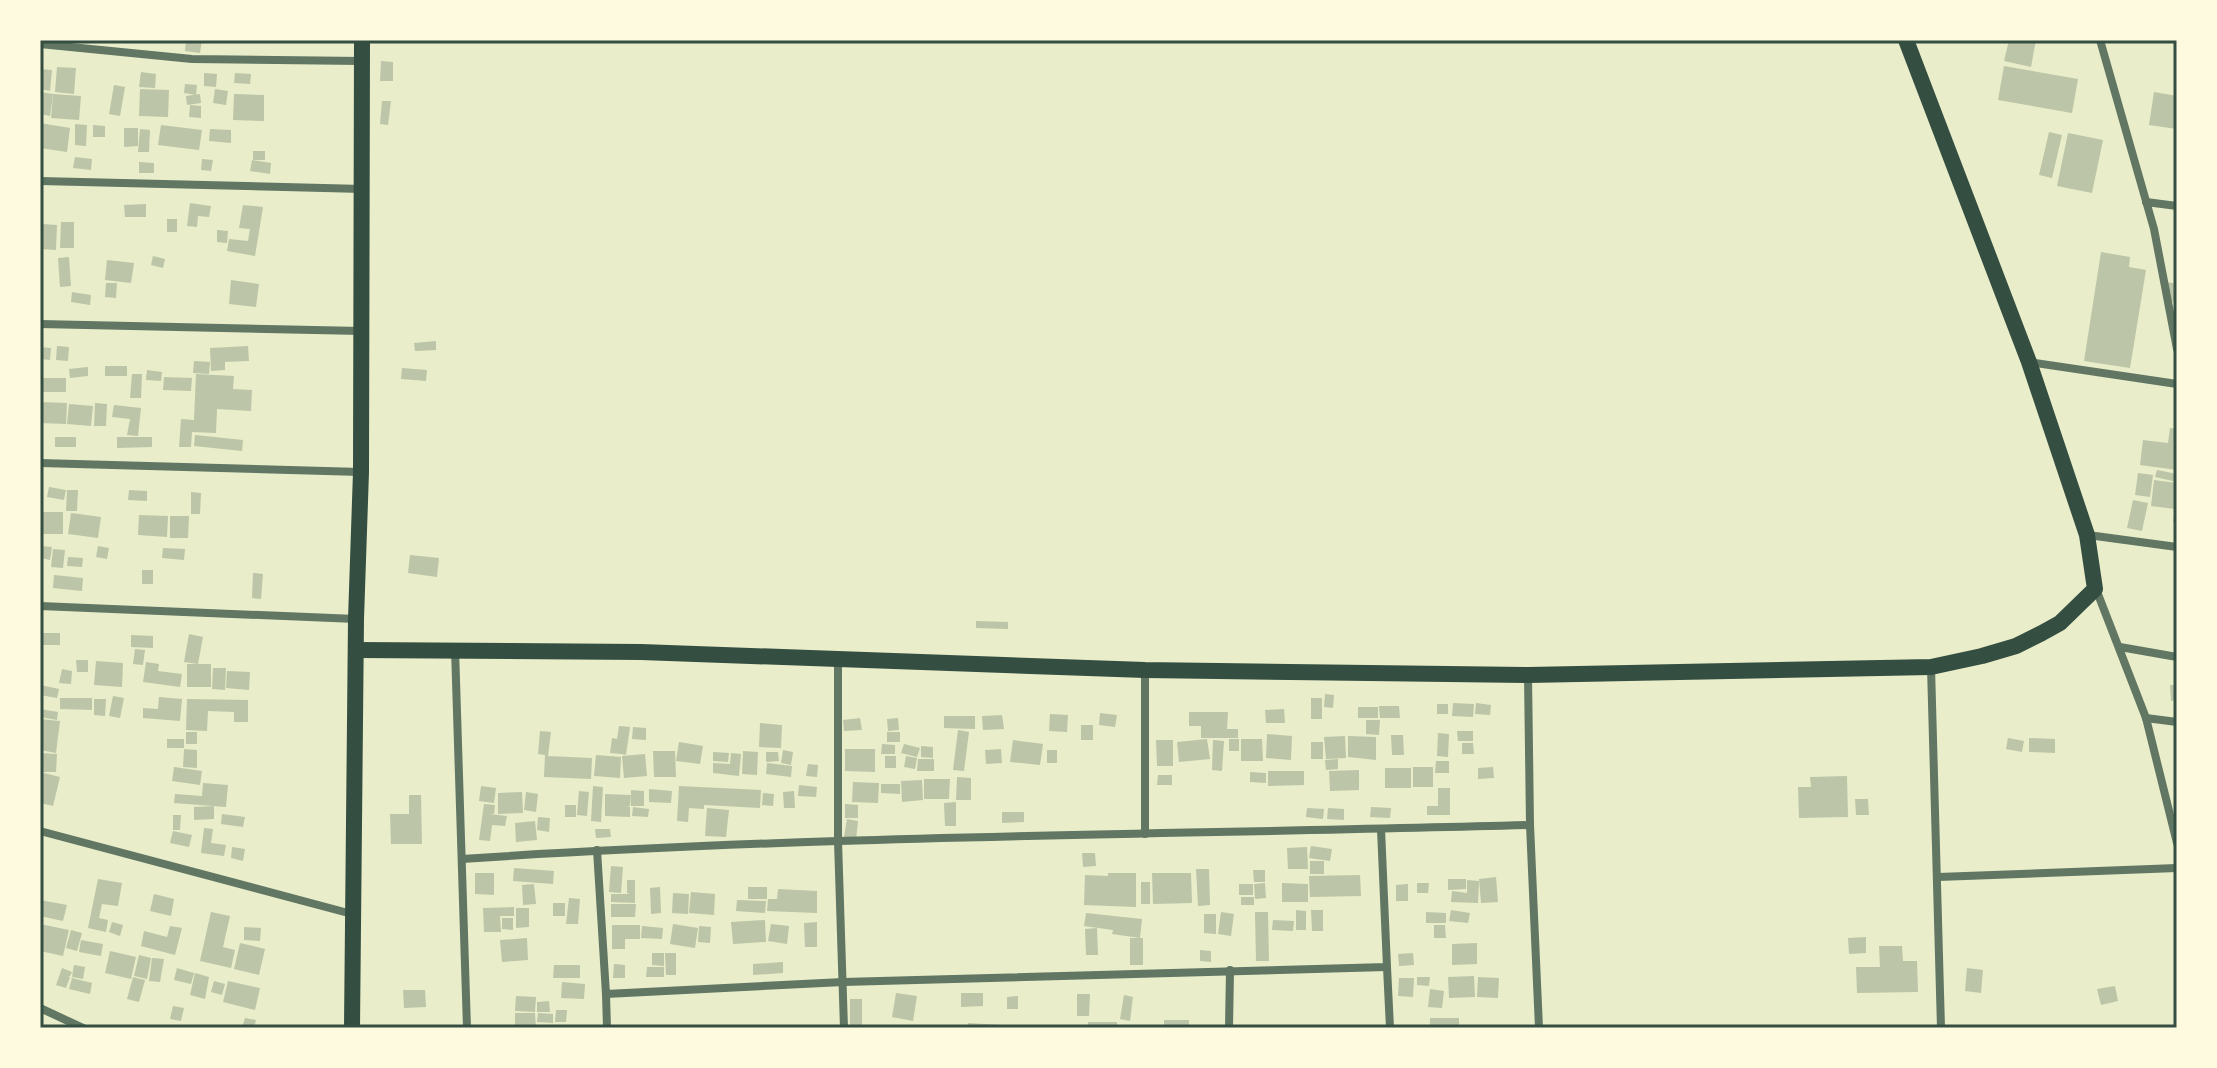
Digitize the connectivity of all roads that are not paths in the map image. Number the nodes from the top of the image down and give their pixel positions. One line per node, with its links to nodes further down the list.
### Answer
1 (362, 40): 5 (main road)
2 (1906, 40): 13 (main road)
3 (2100, 40): 8 (street)
4 (40, 44): 5 (street)
5 (362, 61): 7 (main road)
6 (40, 181): 7 (street)
7 (363, 189): 11 (main road)
8 (2146, 202): 9 (street); 12 (street)
9 (2177, 206)
10 (40, 324): 11 (street)
11 (362, 331): 16 (main road)
12 (2177, 349)
13 (2029, 362): 14 (street); 17 (main road)
14 (2177, 384)
15 (40, 463): 16 (street)
16 (361, 472): 21 (main road)
17 (2087, 535): 18 (street); 19 (main road)
18 (2177, 547)
19 (2095, 589): 22 (street); 27 (main road)
20 (40, 606): 21 (street)
21 (356, 619): 24 (main road)
22 (2120, 647): 25 (street); 30 (street)
23 (455, 649): 24 (main road); 26 (main road); 39 (street)
24 (357, 650): 42 (main road)
25 (2177, 657)
26 (838, 660): 28 (main road); 36 (street)
27 (1931, 667): 29 (main road); 41 (street)
28 (1145, 670): 29 (main road); 35 (street)
29 (1528, 675): 32 (street)
30 (2146, 718): 31 (street); 37 (street)
31 (2177, 722)
32 (1530, 825): 33 (street); 55 (street)
33 (1381, 829): 35 (street); 43 (street)
34 (40, 831): 42 (street)
35 (1145, 834): 36 (street)
36 (838, 841): 38 (street); 45 (street)
37 (2177, 843)
38 (597, 850): 39 (street); 46 (street)
39 (462, 859): 50 (street)
40 (2177, 868): 41 (street)
41 (1938, 877): 56 (street)
42 (354, 914): 48 (main road)
43 (1387, 967): 44 (street); 54 (street)
44 (1230, 970): 45 (street); 53 (street)
45 (843, 982): 46 (street); 52 (street)
46 (606, 994): 51 (street)
47 (40, 1008): 49 (street)
48 (351, 1026)
49 (83, 1028)
50 (467, 1028)
51 (607, 1028)
52 (844, 1028)
53 (1229, 1028)
54 (1390, 1028)
55 (1539, 1028)
56 (1941, 1028)

